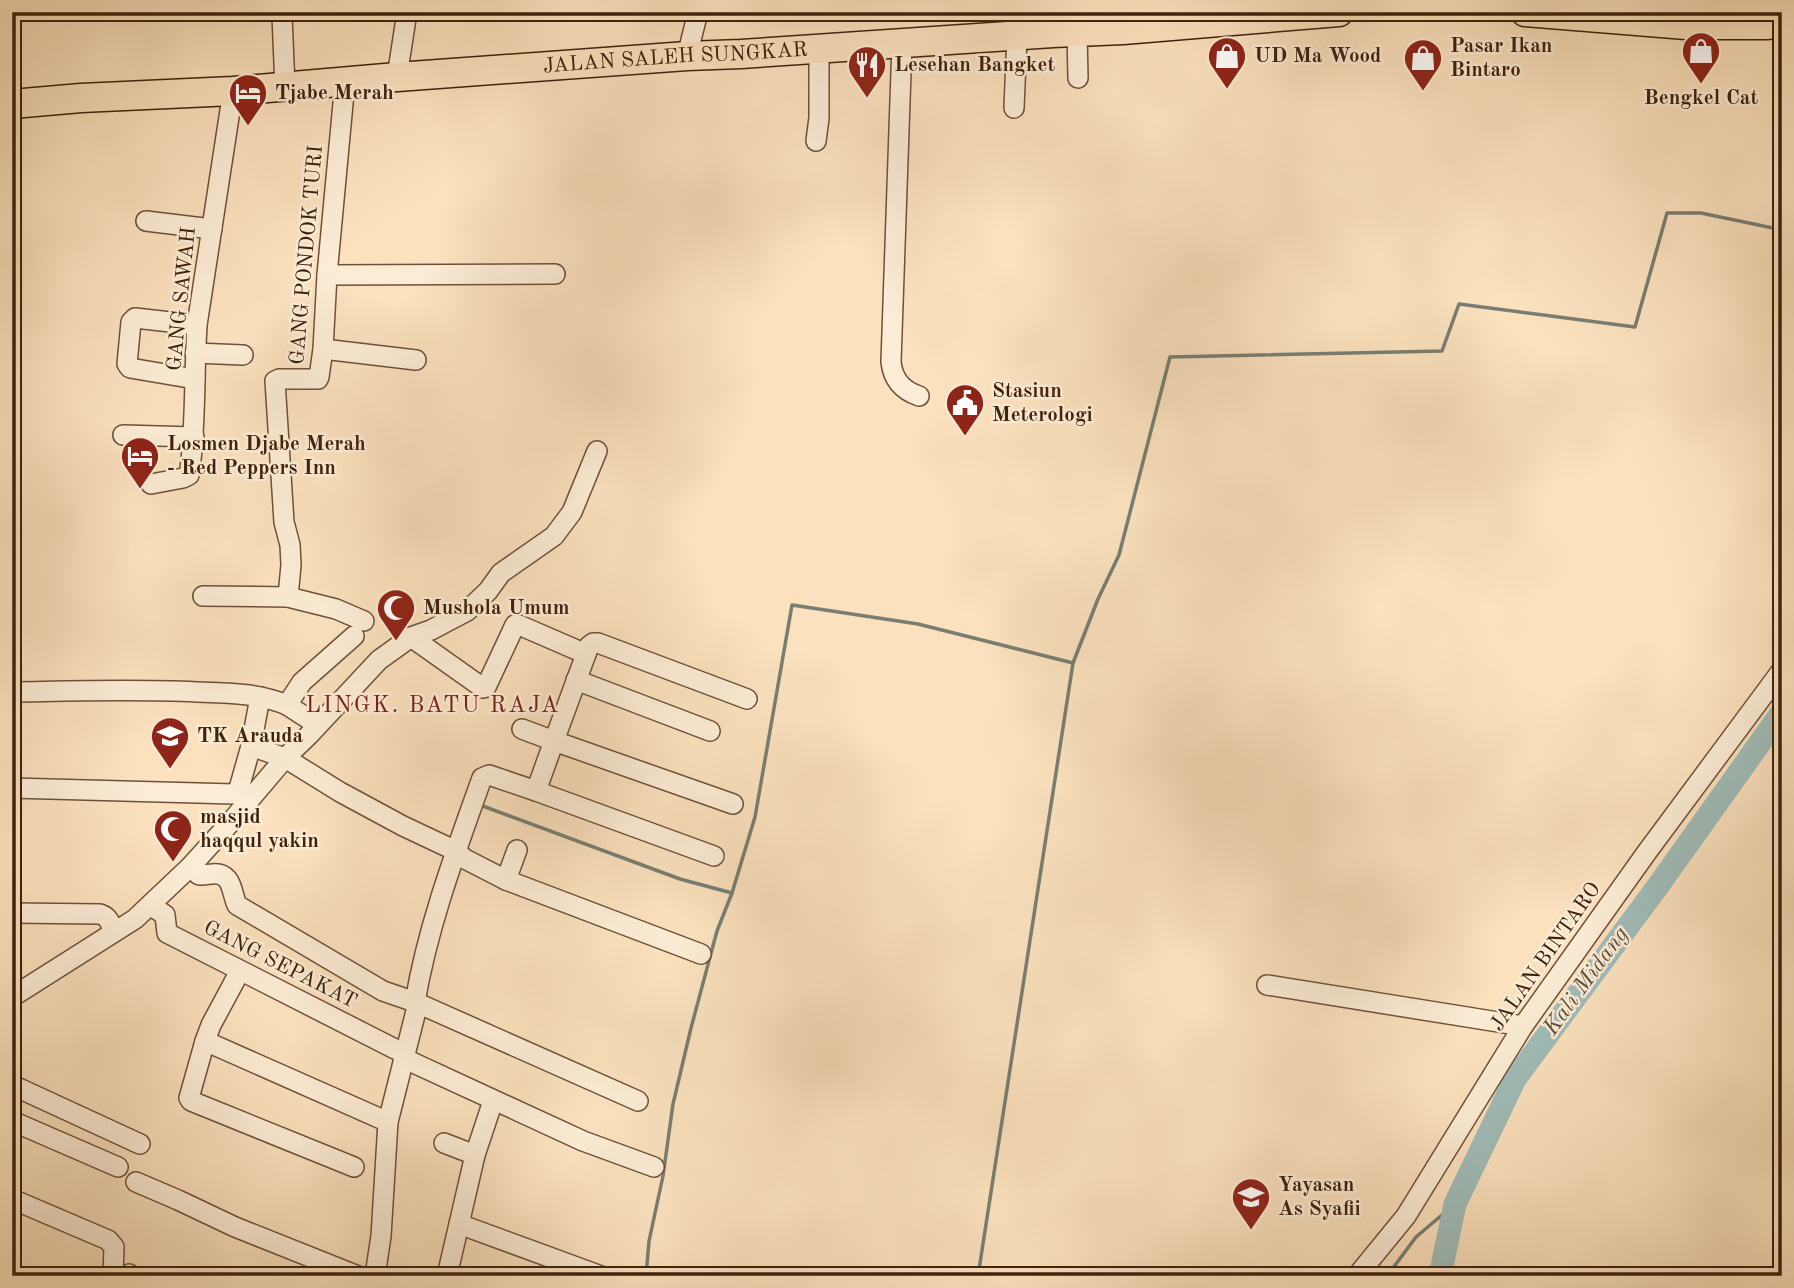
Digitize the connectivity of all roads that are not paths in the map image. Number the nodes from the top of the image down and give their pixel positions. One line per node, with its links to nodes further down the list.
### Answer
1 (407, 12): 14 (street)
2 (698, 12): 13 (street)
3 (1339, 12): 9 (highway, JALAN SALEH SUNGKAR)
4 (1525, 12): 5 (highway)
5 (1536, 13): 7 (highway)
6 (282, 16): 17 (street)
7 (1668, 18): 8 (highway)
8 (1782, 23)
9 (1077, 32): 10 (highway, JALAN SALEH SUNGKAR); 15 (street)
10 (1017, 36): 11 (highway, JALAN SALEH SUNGKAR); 20 (street)
11 (902, 43): 12 (highway, JALAN SALEH SUNGKAR); 33 (street)
12 (819, 49): 13 (highway, JALAN SALEH SUNGKAR); 22 (street)
13 (687, 56): 14 (highway, JALAN SALEH SUNGKAR)
14 (397, 77): 16 (highway, JALAN SALEH SUNGKAR)
15 (1078, 78)
16 (345, 82): 17 (highway, JALAN SALEH SUNGKAR); 26 (street, GANG PONDOK TURI)
17 (285, 87): 18 (highway, JALAN SALEH SUNGKAR)
18 (233, 91): 19 (highway, JALAN SALEH SUNGKAR); 24 (street, GANG SAWAH)
19 (13, 104): 21 (street)
20 (1014, 108)
21 (12, 116)
22 (816, 141)
23 (146, 221): 24 (street)
24 (212, 229): 27 (street, GANG SAWAH)
25 (555, 274): 26 (street)
26 (327, 275): 28 (street, GANG PONDOK TURI)
27 (197, 326): 29 (street, GANG SAWAH); 32 (street)
28 (323, 349): 31 (street); 39 (street, GANG PONDOK TURI)
29 (195, 352): 30 (street); 32 (street, GANG SAWAH)
30 (243, 355)
31 (416, 360)
32 (195, 379): 35 (street, GANG SAWAH)
33 (919, 396)
34 (123, 435): 35 (street)
35 (194, 437): 37 (street, GANG SAWAH)
36 (597, 451): 40 (street)
37 (151, 484)
38 (203, 596): 39 (street)
39 (288, 597): 47 (street)
40 (411, 637): 41 (street); 48 (street)
41 (586, 654): 43 (street); 46 (street)
42 (1782, 670): 70 (street, JALAN BINTARO)
43 (576, 680): 50 (street); 51 (street)
44 (12, 692): 45 (street)
45 (260, 697): 47 (street); 52 (street)
46 (747, 699)
47 (287, 705): 48 (street)
48 (318, 725): 53 (street)
49 (522, 729): 51 (street)
50 (710, 731)
51 (554, 741): 55 (street); 56 (street)
52 (251, 746): 53 (street); 54 (street)
53 (285, 758): 58 (street); 60 (street)
54 (12, 788)
55 (536, 791): 58 (street); 59 (street)
56 (733, 804)
57 (517, 850): 61 (street)
58 (460, 854): 61 (street); 69 (street)
59 (714, 856)
60 (190, 867): 62 (street); 69 (street)
61 (506, 880): 65 (street)
62 (150, 905): 64 (street); 66 (street, GANG SEPAKAT)
63 (12, 913): 64 (street)
64 (112, 932): 68 (street)
65 (701, 954)
66 (240, 971): 71 (street); 72 (street, GANG SEPAKAT)
67 (1266, 985): 70 (street)
68 (12, 997)
69 (416, 1003): 72 (street); 75 (street)
70 (1523, 1026): 92 (street, JALAN BINTARO)
71 (205, 1041): 77 (street); 82 (street)
72 (404, 1055): 74 (street, GANG SEPAKAT); 77 (street)
73 (12, 1085): 79 (street)
74 (493, 1101): 80 (street); 83 (street, GANG SEPAKAT)
75 (638, 1101)
76 (12, 1121): 81 (street)
77 (388, 1122): 89 (street)
78 (444, 1143): 80 (street)
79 (140, 1144)
80 (475, 1155): 86 (street)
81 (118, 1167)
82 (354, 1167)
83 (654, 1167)
84 (136, 1182): 88 (street)
85 (12, 1199): 87 (street)
86 (459, 1224): 90 (street); 91 (street)
87 (125, 1275)
88 (358, 1276)
89 (375, 1276)
90 (447, 1276)
91 (601, 1276)
92 (1357, 1276)

